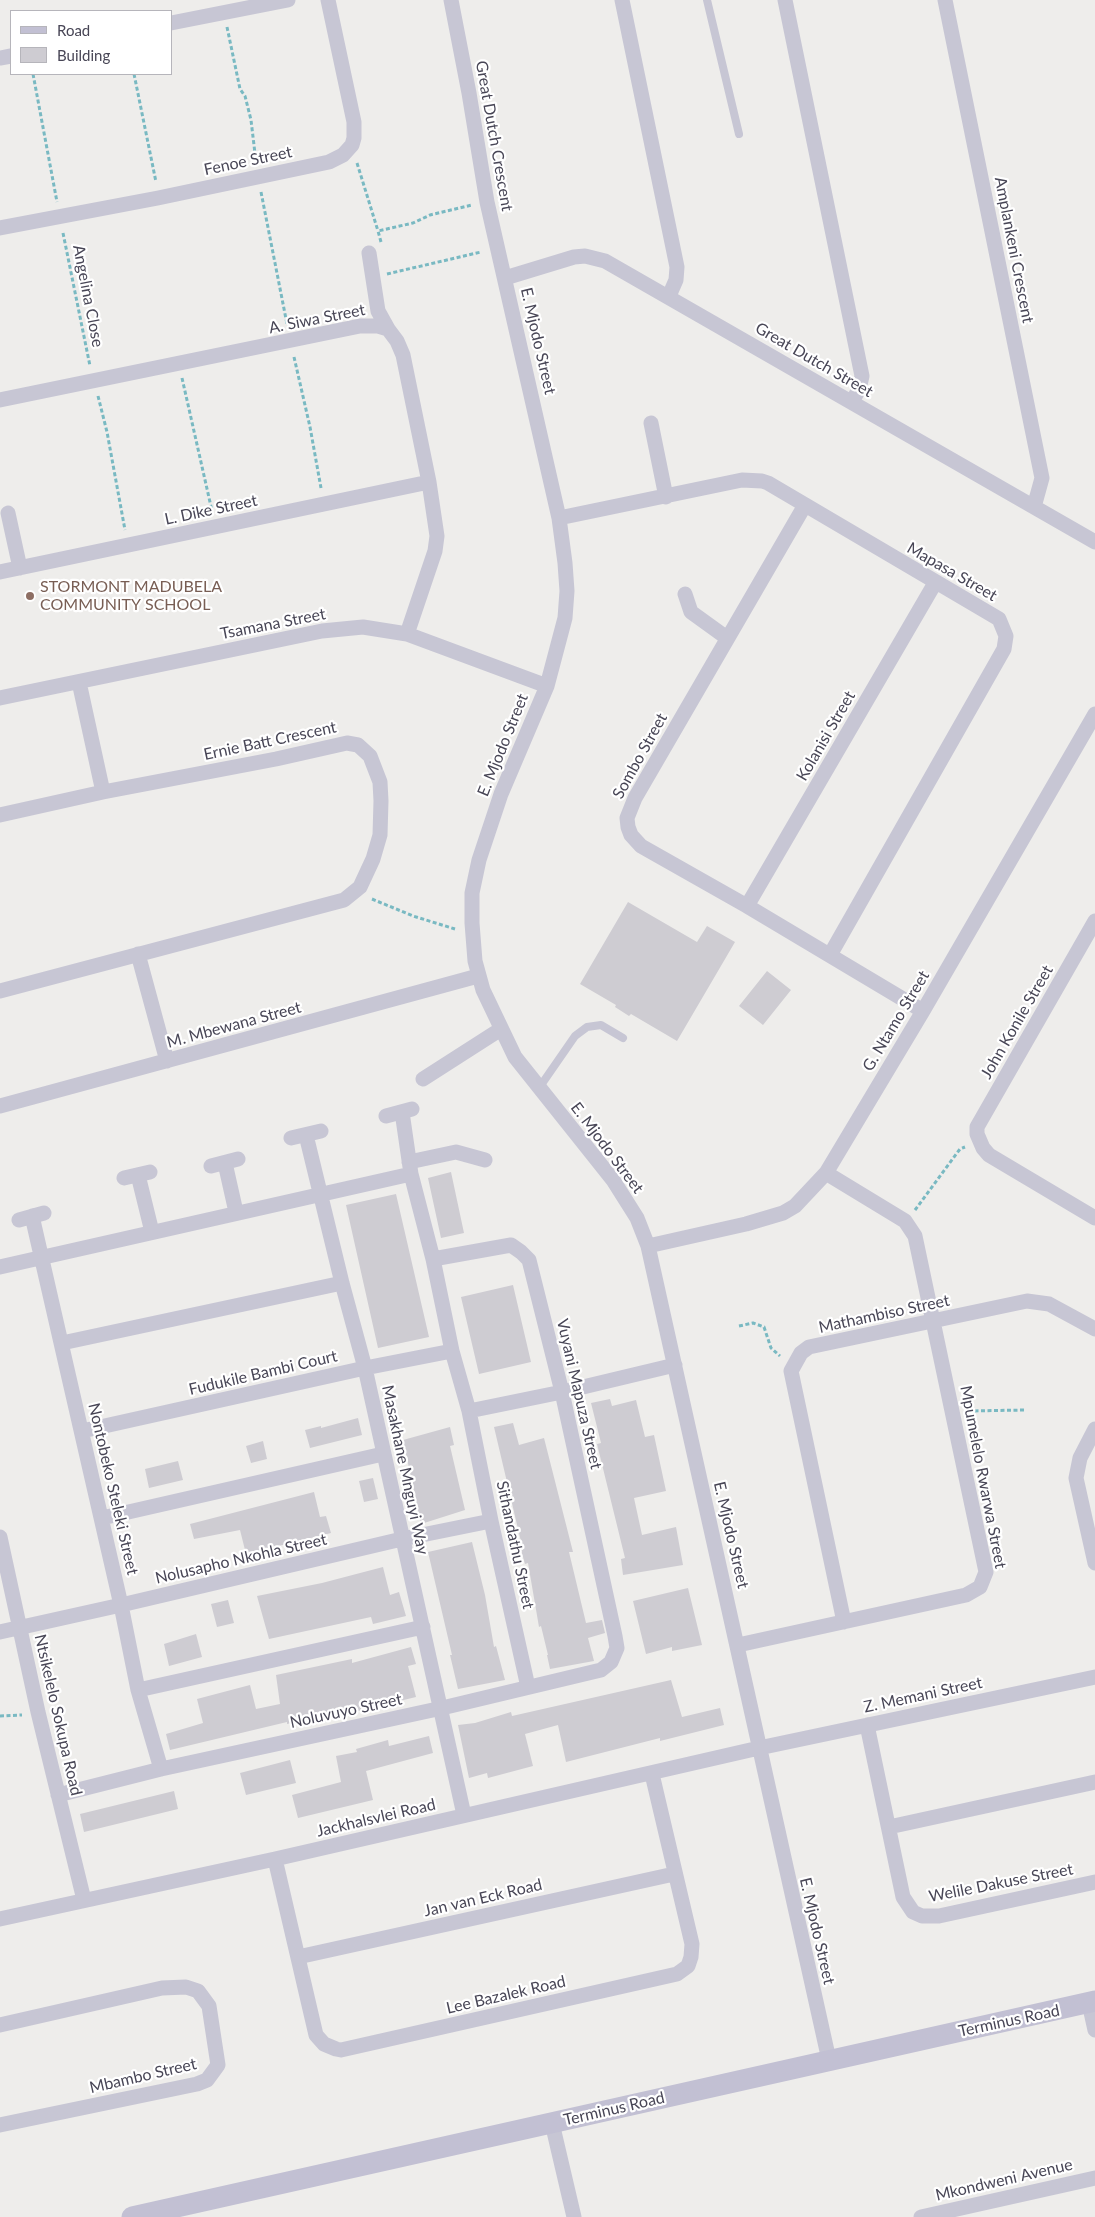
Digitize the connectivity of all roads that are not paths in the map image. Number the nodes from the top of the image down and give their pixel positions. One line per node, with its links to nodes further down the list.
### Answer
1 (288, 0): 8 (street)
2 (328, 0): 10 (street, Fenoe Street)
3 (450, 0): 12 (street, Great Dutch Crescent)
4 (622, 0): 13 (street)
5 (707, 0): 9 (lane)
6 (785, 0): 16 (street)
7 (945, 0): 21 (street, Amplankeni Crescent)
8 (172, 23)
9 (739, 134)
10 (0, 228)
11 (369, 253): 14 (street)
12 (506, 278): 13 (street, Great Dutch Street); 23 (street, E. Mjodo Street)
13 (669, 296): 16 (street, Great Dutch Street)
14 (388, 329): 15 (street, A. Siwa Street); 18 (street, A. Siwa Street)
15 (0, 400)
16 (852, 402): 21 (street, Great Dutch Street)
17 (651, 423): 19 (street)
18 (429, 482): 25 (street, L. Dike Street); 29 (street, A. Siwa Street)
19 (666, 497): 20 (street, Mapasa Street); 23 (street, Mapasa Street)
20 (805, 506): 27 (street, Mapasa Street); 30 (street, Sombo Street)
21 (1034, 507): 24 (street, Great Dutch Street)
22 (8, 512): 25 (street)
23 (559, 518): 32 (street, E. Mjodo Street)
24 (1095, 542)
25 (20, 568): 26 (street, L. Dike Street)
26 (0, 572)
27 (935, 583): 37 (street, Kolanisi Street); 40 (street, Mapasa Street)
28 (685, 594): 30 (street)
29 (407, 634): 31 (street, Tsamana Street); 32 (street, Tsamana Street)
30 (727, 638): 37 (street, Sombo Street)
31 (79, 682): 33 (street, Tsamana Street); 35 (street)
32 (547, 686): 41 (street, E. Mjodo Street)
33 (0, 698)
34 (1095, 714): 43 (street, G. Ntamo Street)
35 (103, 792): 36 (street, Ernie Batt Crescent); 39 (street, Ernie Batt Crescent)
36 (0, 815)
37 (747, 906): 40 (street, Sombo Street)
38 (1095, 921): 62 (street, John Konile Street)
39 (138, 954): 42 (street); 46 (street)
40 (830, 955): 43 (street, Sombo Street)
41 (478, 976): 44 (street, E. Mjodo Street); 46 (street, M. Mbewana Street)
42 (0, 991)
43 (923, 1011): 57 (street, G. Ntamo Street)
44 (501, 1029): 47 (street); 48 (street, E. Mjodo Street)
45 (623, 1038): 48 (lane)
46 (167, 1061): 49 (street, M. Mbewana Street)
47 (423, 1079)
48 (539, 1088): 64 (street, E. Mjodo Street)
49 (0, 1106)
50 (386, 1116): 56 (street, Sithandathu Street)
51 (322, 1131): 52 (street)
52 (306, 1135): 53 (street); 59 (street, Masakhane Mnguyi Way)
53 (291, 1138)
54 (485, 1160): 56 (street)
55 (225, 1163): 60 (street)
56 (410, 1168): 59 (street); 66 (street, Sithandathu Street)
57 (826, 1173): 64 (street, G. Ntamo Street); 69 (street, Mpumelelo Rwarwa Street)
58 (138, 1175): 63 (street)
59 (321, 1196): 60 (street); 68 (street, Masakhane Mnguyi Way)
60 (236, 1212): 63 (street)
61 (32, 1216): 65 (street, Nontobeko Steleki Street)
62 (1095, 1218)
63 (152, 1232): 65 (street)
64 (648, 1246): 73 (street, E. Mjodo Street)
65 (41, 1258): 67 (street); 71 (street, Nontobeko Steleki Street)
66 (433, 1259): 72 (street, Sithandathu Street); 75 (street, Vuyani Mapuza Street)
67 (0, 1267)
68 (342, 1283): 71 (street); 74 (street, Masakhane Mnguyi Way)
69 (934, 1322): 70 (street, Mathambiso Street); 86 (street, Mpumelelo Rwarwa Street); 86 (street, Mathambiso Street)
70 (1095, 1330)
71 (62, 1343): 78 (street, Nontobeko Steleki Street)
72 (452, 1351): 74 (street, Fudukile Bambi Court); 76 (street, Sithandathu Street)
73 (675, 1365): 75 (street); 91 (street, E. Mjodo Street)
74 (365, 1368): 78 (street, Fudukile Bambi Court); 79 (street, Masakhane Mnguyi Way)
75 (562, 1392): 76 (street); 90 (street, Vuyani Mapuza Street)
76 (469, 1411): 81 (street, Sithandathu Street)
77 (1095, 1429): 84 (street)
78 (82, 1431): 80 (street, Nontobeko Steleki Street)
79 (383, 1454): 80 (street); 83 (street, Masakhane Mnguyi Way)
80 (102, 1518): 85 (street, Nontobeko Steleki Street)
81 (490, 1522): 83 (street, Nolusapho Nkohla Street); 93 (street, Sithandathu Street)
82 (0, 1538): 88 (street, Ntsikelelo Sokupa Road)
83 (402, 1539): 85 (street, Nolusapho Nkohla Street); 87 (street, Masakhane Mnguyi Way)
84 (1095, 1563)
85 (121, 1606): 88 (street, Nolusapho Nkohla Street); 94 (street, Nontobeko Steleki Street)
86 (844, 1622): 91 (street, Mpumelelo Rwarwa Street)
87 (423, 1627): 94 (street); 95 (street, Masakhane Mnguyi Way)
88 (20, 1628): 89 (street, Nolusapho Nkohla Street); 101 (street, Ntsikelelo Sokupa Road)
89 (0, 1632)
90 (615, 1636): 93 (street, Noluvuyo Street)
91 (738, 1646): 97 (street, E. Mjodo Street)
92 (1095, 1677): 96 (street, Z. Memani Street)
93 (528, 1686): 95 (street, Noluvuyo Street)
94 (138, 1690): 98 (street, Nontobeko Steleki Street)
95 (442, 1708): 98 (street, Noluvuyo Street); 102 (street, Masakhane Mnguyi Way)
96 (867, 1725): 97 (street, Z. Memani Street); 103 (street, Welile Dakuse Street)
97 (759, 1748): 99 (street, Jackhalsvlei Road); 113 (street, E. Mjodo Street)
98 (161, 1769): 101 (street, Noluvuyo Street)
99 (652, 1774): 102 (street, Jackhalsvlei Road); 105 (street, Lee Bazalek Road)
100 (1095, 1782): 103 (street)
101 (58, 1794): 107 (street, Ntsikelelo Sokupa Road)
102 (464, 1815): 104 (street, Jackhalsvlei Road)
103 (889, 1826): 106 (street, Welile Dakuse Street)
104 (275, 1859): 107 (street, Jackhalsvlei Road); 109 (street, Lee Bazalek Road)
105 (674, 1874): 109 (street, Jan van Eck Road); 109 (street, Lee Bazalek Road)
106 (1095, 1882)
107 (84, 1900): 108 (street, Jackhalsvlei Road)
108 (0, 1919)
109 (298, 1957)
110 (1092, 2002): 112 (street); 113 (street, Terminus Road)
111 (0, 2025): 115 (street, Mbambo Street)
112 (1095, 2030)
113 (829, 2060): 114 (street, Terminus Road)
114 (552, 2123): 118 (street, Terminus Road); 119 (street)
115 (0, 2125)
116 (1095, 2178): 117 (street, Mkondweni Avenue)
117 (971, 2212): 120 (street, Mkondweni Avenue)
118 (132, 2217)
119 (574, 2217)
120 (921, 2217)

